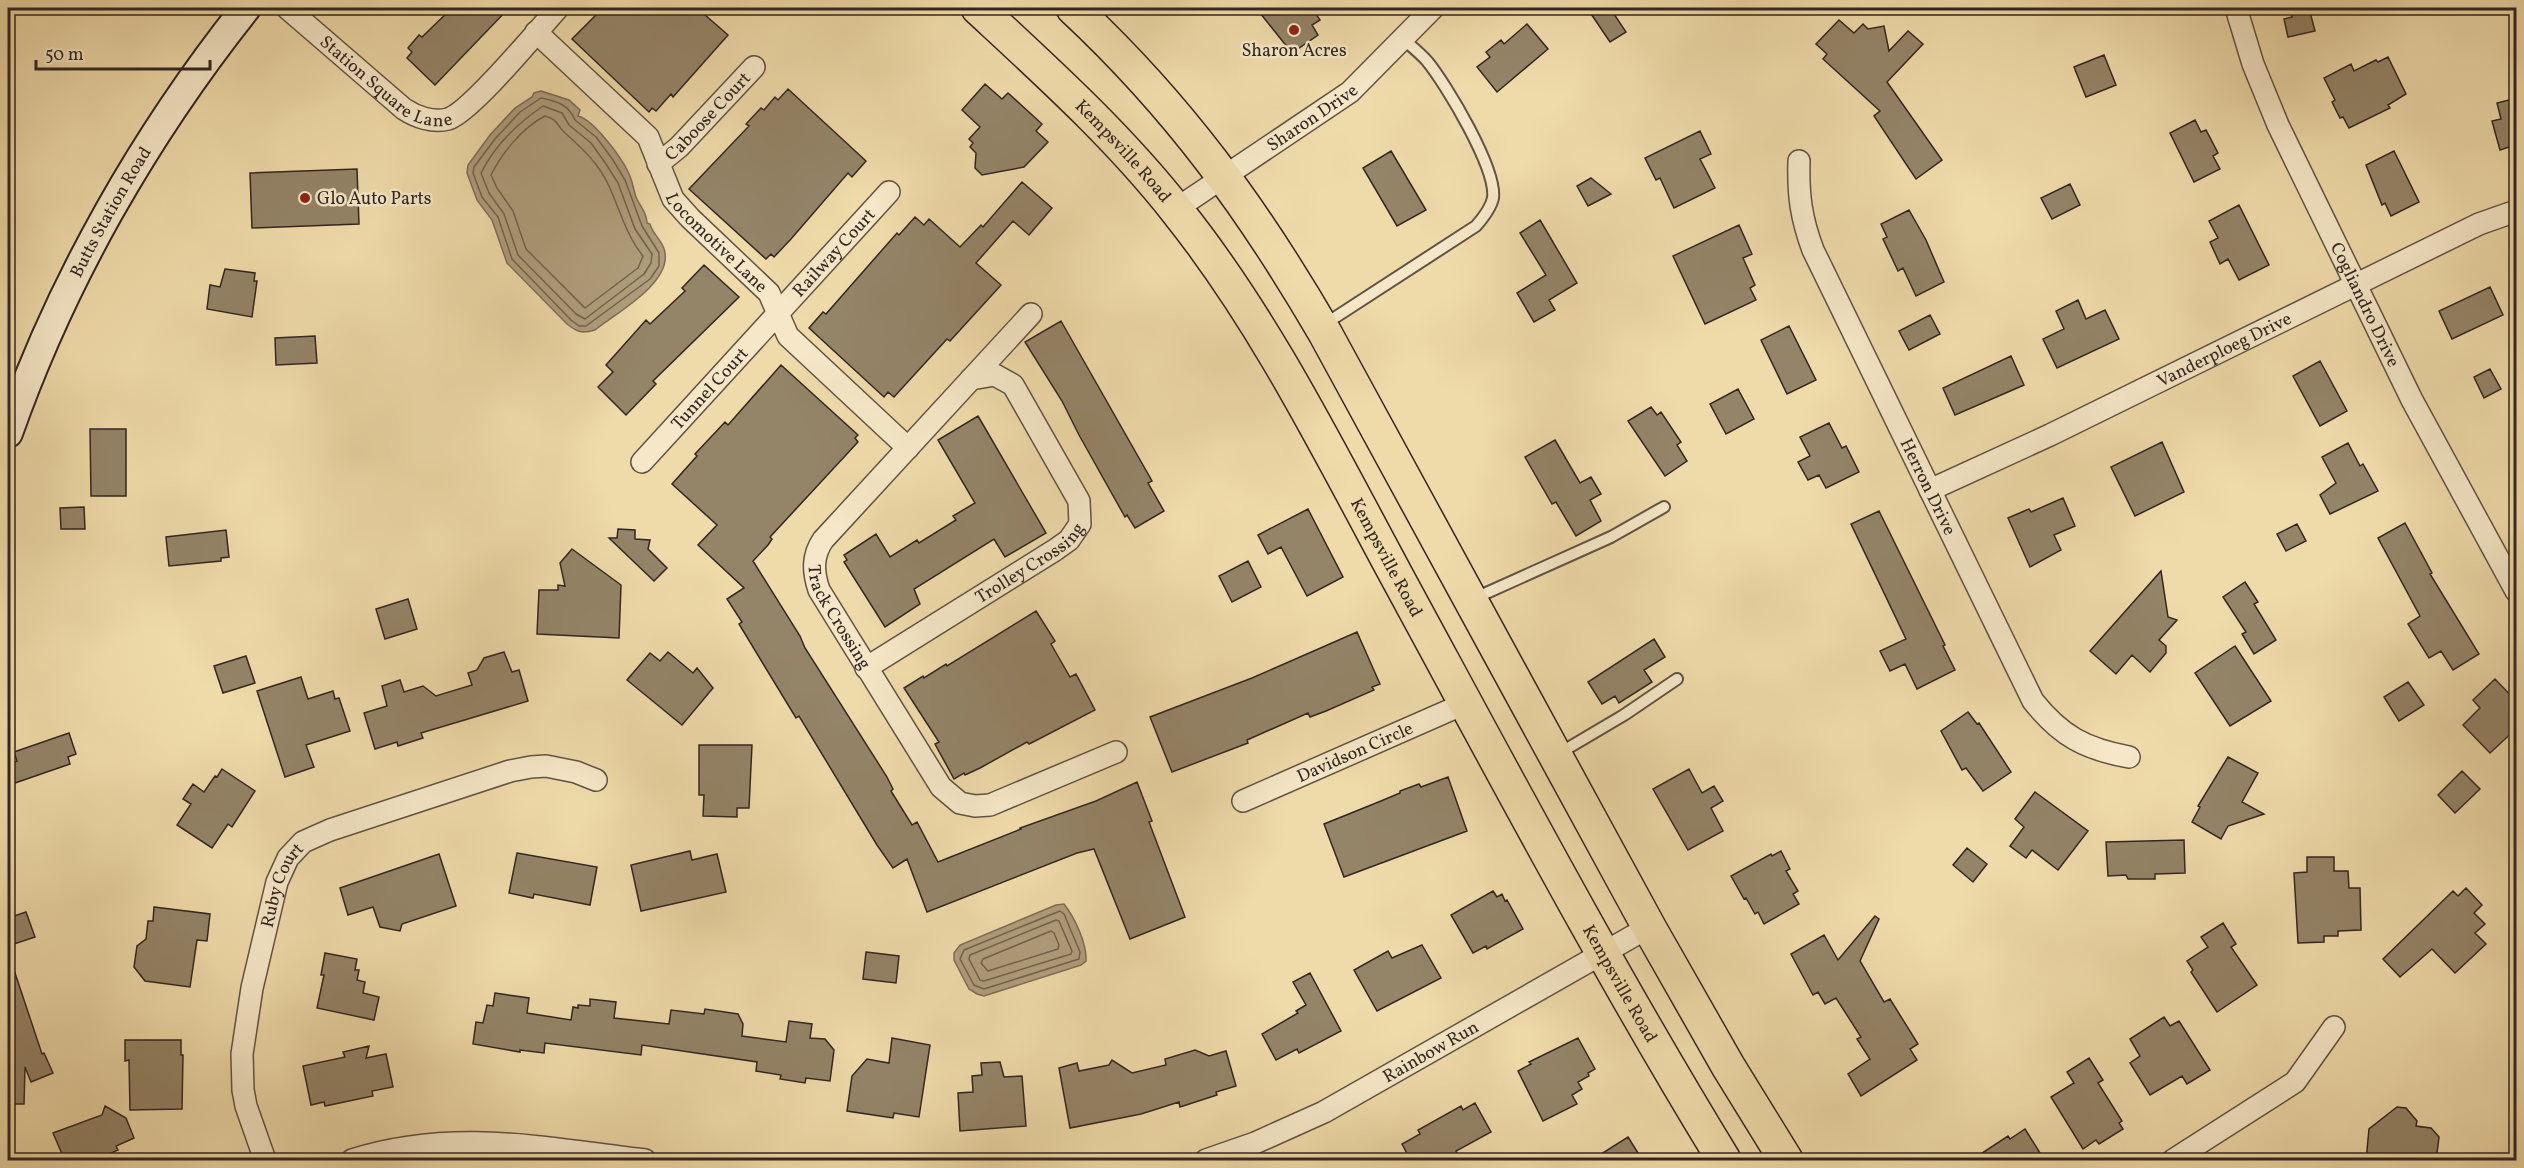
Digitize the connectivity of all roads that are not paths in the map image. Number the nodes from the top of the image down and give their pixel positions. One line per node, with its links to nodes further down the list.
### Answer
1 (246, 8): 22 (main road, Butts Station Road)
2 (287, 8): 8 (street, Station Square Lane)
3 (558, 8): 8 (street, Station Square Lane)
4 (978, 8): 15 (main road, Kempsville Road)
5 (1073, 8): 13 (main road)
6 (1433, 8): 9 (street, Sharon Drive)
7 (2235, 8): 17 (street, Cogliandro Drive)
8 (536, 32): 12 (street, Locomotive Lane)
9 (1403, 39): 13 (street, Sharon Drive); 20 (lane)
10 (754, 67): 12 (street, Caboose Court)
11 (1799, 161): 25 (street, Herron Drive)
12 (658, 164): 18 (street, Locomotive Lane)
13 (1225, 176): 15 (street, Sharon Drive); 20 (main road)
14 (889, 192): 18 (street, Railway Court)
15 (1176, 209): 31 (main road, Kempsville Road)
16 (2517, 211): 17 (street, Vanderploeg Drive)
17 (2356, 284): 25 (street, Vanderploeg Drive); 27 (street, Cogliandro Drive)
18 (778, 313): 23 (street, Locomotive Lane); 24 (street, Tunnel Court)
19 (1031, 314): 21 (street, Track Crossing)
20 (1321, 327): 28 (main road)
21 (971, 379): 23 (street, Track Crossing); 29 (street, Trolley Crossing)
22 (8, 433)
23 (908, 448): 29 (street, Track Crossing)
24 (642, 462)
25 (1930, 490): 34 (street, Herron Drive)
26 (1664, 507): 28 (lane)
27 (2517, 591)
28 (1470, 600): 33 (main road)
29 (866, 668): 32 (street, Track Crossing)
30 (1677, 679): 33 (lane)
31 (1466, 703): 36 (street, Davidson Circle); 38 (main road, Kempsville Road)
32 (1116, 752)
33 (1556, 756): 37 (main road)
34 (2129, 757)
35 (596, 780): 40 (street, Ruby Court)
36 (1243, 801)
37 (1649, 927): 38 (street, Rainbow Run); 45 (main road)
38 (1602, 953): 43 (street, Rainbow Run); 44 (main road, Kempsville Road)
39 (2334, 1027): 46 (street)
40 (265, 1161)
41 (352, 1161): 42 (street)
42 (645, 1161)
43 (1206, 1161)
44 (1724, 1161)
45 (1786, 1161)
46 (2173, 1161)

